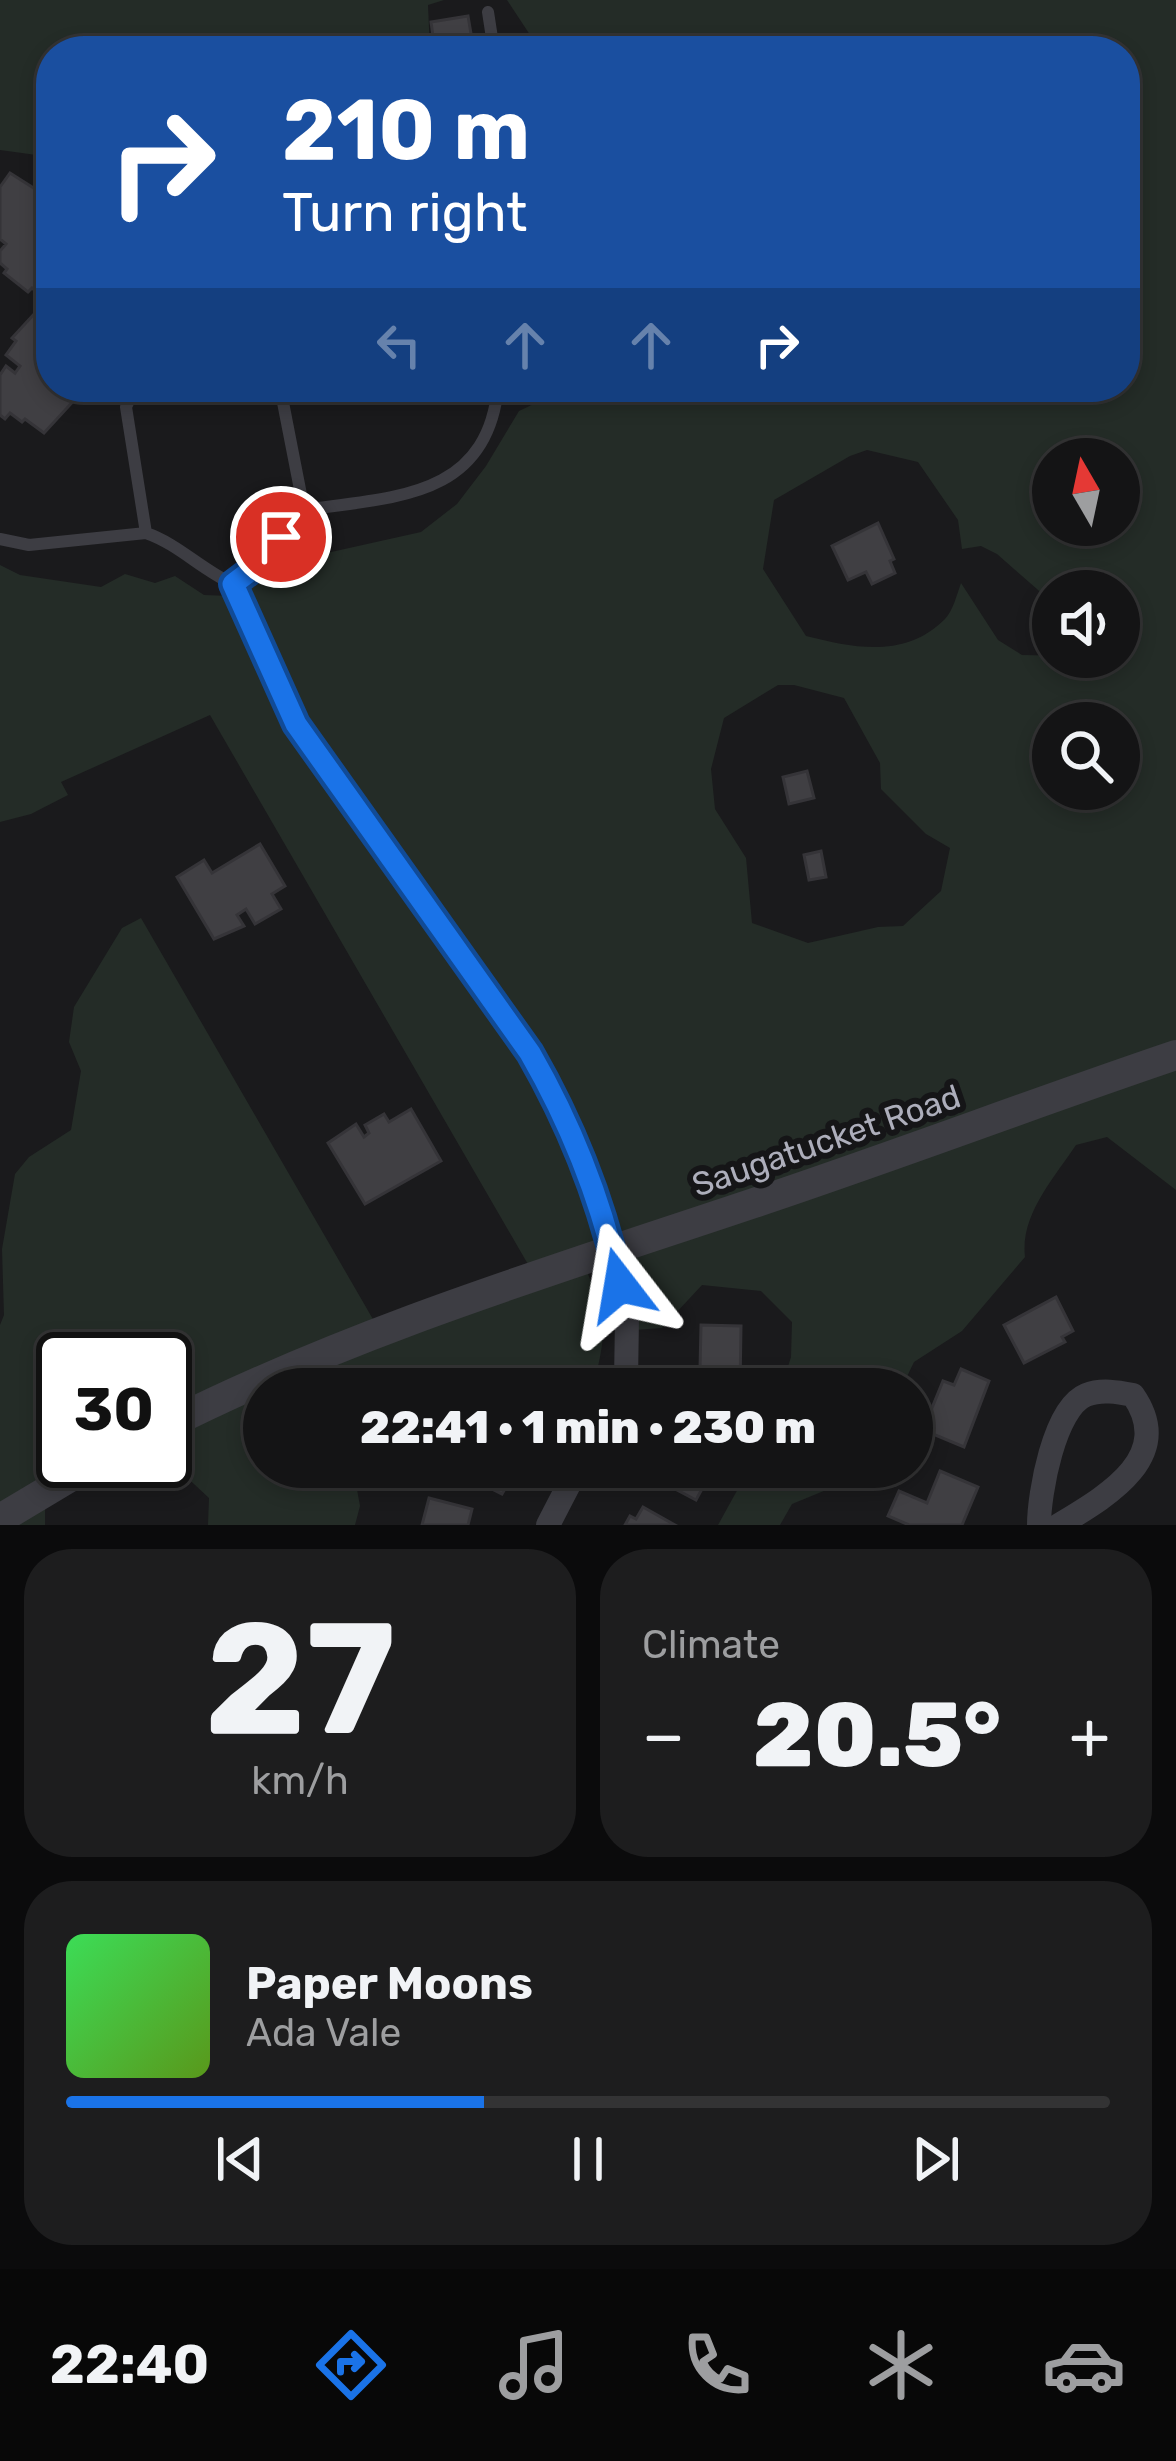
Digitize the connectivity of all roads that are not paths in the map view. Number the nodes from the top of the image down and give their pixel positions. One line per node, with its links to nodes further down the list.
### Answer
1 (488, 11): 2 (lane)
2 (492, 36)
3 (128, 402): 7 (lane)
4 (283, 402): 6 (lane)
5 (495, 402): 6 (lane)
6 (304, 510): 9 (lane)
7 (146, 533): 8 (lane); 9 (lane)
8 (0, 539)
9 (233, 584): 11 (lane)
10 (1176, 1055): 11 (street, Saugatucket Road)
11 (613, 1250): 12 (street); 13 (street, Saugatucket Road)
12 (626, 1368)
13 (192, 1412)
14 (53, 1488): 16 (street)
15 (567, 1488): 17 (street)
16 (0, 1520)
17 (548, 1525)
18 (1039, 1525): 19 (street)
19 (1059, 1525)

